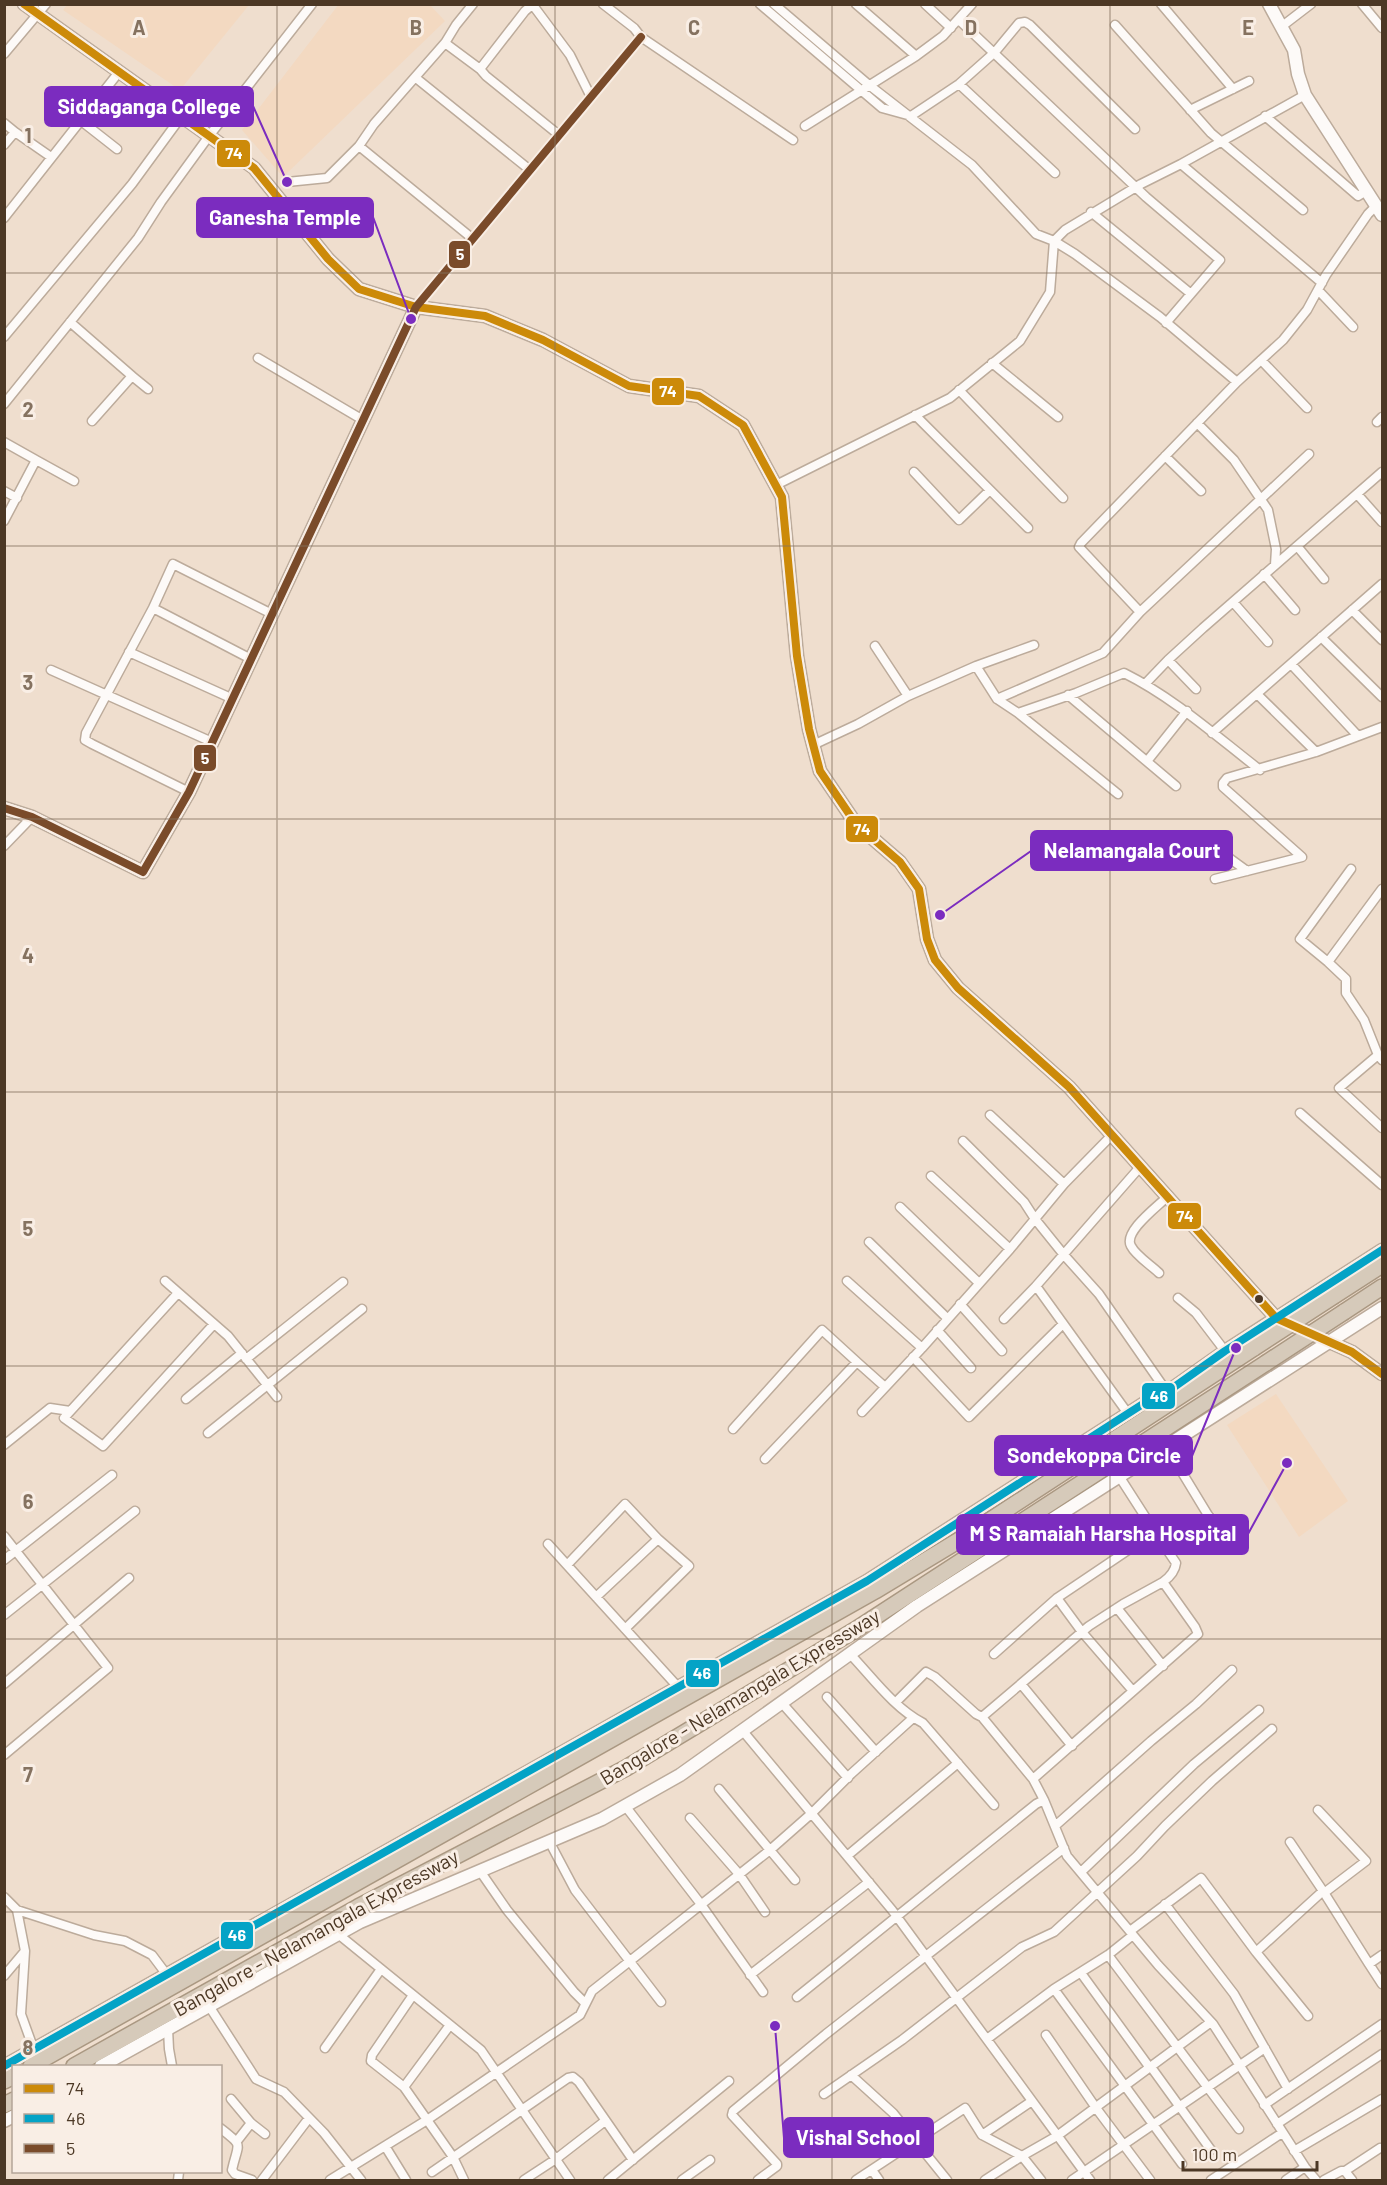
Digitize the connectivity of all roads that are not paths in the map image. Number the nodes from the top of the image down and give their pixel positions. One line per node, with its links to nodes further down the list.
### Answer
1 (24, 4): 15 (street)
2 (473, 4): 22 (street)
3 (603, 4): 21 (street)
4 (760, 4): 33 (street)
5 (774, 4): 31 (street)
6 (856, 4): 25 (street)
7 (925, 4): 19 (street)
8 (972, 4): 16 (street)
9 (1161, 4): 32 (street)
10 (1269, 4): 18 (street)
11 (1311, 4): 18 (street)
12 (1362, 4): 20 (street)
13 (532, 5): 26 (street); 35 (street)
14 (309, 6): 46 (street)
15 (42, 9): 24 (street); 27 (street)
16 (959, 20): 19 (street); 23 (street)
17 (1116, 25): 36 (street)
18 (1281, 27): 34 (street)
19 (951, 28): 25 (street)
20 (1383, 28)
21 (640, 37): 35 (street); 47 (street)
22 (445, 43): 26 (street); 28 (street)
23 (995, 52): 30 (street); 43 (street); 57 (street)
24 (4, 54)
25 (916, 56): 31 (street)
26 (480, 69): 45 (street)
27 (119, 72): 38 (street); 40 (street)
28 (416, 78): 50 (street); 54 (street)
29 (1249, 81): 32 (street)
30 (959, 84): 37 (street); 55 (street)
31 (869, 85): 33 (street); 37 (street)
32 (1233, 89): 36 (street)
33 (861, 90): 37 (street); 42 (street)
34 (1305, 95): 39 (street); 58 (street)
35 (591, 97): 45 (street)
36 (1190, 110): 48 (street)
37 (911, 116): 64 (street)
38 (181, 117): 46 (street); 71 (street)
39 (1265, 117): 48 (street); 58 (street)
40 (80, 120): 51 (street); 52 (street)
41 (4, 123): 44 (street)
42 (805, 126)
43 (1135, 129)
44 (15, 132): 49 (street); 52 (street)
45 (559, 135): 54 (street)
46 (208, 136): 67 (street); 68 (street)
47 (793, 140)
48 (1220, 141): 53 (street); 59 (street)
49 (4, 145)
50 (359, 146): 56 (street); 63 (street)
51 (117, 149)
52 (51, 157): 62 (street)
53 (1181, 164): 57 (street); 65 (street)
54 (530, 170): 63 (street)
55 (1055, 173)
56 (287, 182)
57 (1135, 187): 61 (street); 66 (street)
58 (1366, 190): 60 (street)
59 (1303, 210)
60 (1379, 210): 65 (street)
61 (1091, 212): 64 (street); 66 (street)
62 (4, 218)
63 (473, 239): 67 (street)
64 (1054, 241): 69 (street); 74 (street)
65 (1320, 286): 70 (street); 73 (street)
66 (1190, 293): 69 (street)
67 (416, 307): 83 (street); 93 (street)
68 (70, 322): 75 (street); 79 (street)
69 (1166, 323): 76 (street)
70 (1353, 327)
71 (4, 337)
72 (258, 358): 83 (street)
73 (1261, 360): 76 (street); 80 (street)
74 (992, 363): 78 (street); 82 (street)
75 (132, 376): 77 (street); 84 (street)
76 (1237, 382): 85 (street)
77 (148, 389)
78 (959, 390): 81 (street); 99 (street)
79 (4, 404)
80 (1307, 408)
81 (915, 415): 93 (street); 94 (street)
82 (1058, 417)
83 (363, 420): 114 (street)
84 (92, 422)
85 (1197, 423): 88 (street); 100 (street)
86 (4, 442): 89 (street)
87 (1309, 454): 100 (street)
88 (1166, 456): 95 (street); 113 (street)
89 (36, 460): 92 (street); 98 (street)
90 (914, 472): 94 (street)
91 (1383, 472): 97 (street)
92 (74, 480)
93 (776, 485): 141 (street)
94 (990, 490): 103 (street)
95 (1201, 490)
96 (4, 491): 98 (street)
97 (1357, 494): 102 (street); 104 (street)
98 (17, 498): 101 (street)
99 (1064, 498)
100 (1261, 499): 105 (street); 113 (street)
101 (4, 522)
102 (1383, 522)
103 (1028, 528)
104 (1297, 546): 105 (street); 107 (street)
105 (1275, 565): 106 (street)
106 (1264, 574): 109 (street); 111 (street)
107 (1324, 579)
108 (1383, 584): 112 (street)
109 (1233, 602): 117 (street); 122 (street)
110 (153, 608): 114 (street); 120 (street); 121 (street)
111 (1295, 610)
112 (1352, 610): 115 (street); 116 (street)
113 (1140, 612): 134 (street)
114 (272, 614): 121 (street)
115 (1321, 637): 123 (street); 132 (street)
116 (1383, 640)
117 (1268, 642)
118 (1034, 645): 124 (street)
119 (875, 646): 131 (street)
120 (129, 652): 128 (street); 133 (street)
121 (251, 659): 133 (street)
122 (1168, 660): 126 (street); 127 (street)
123 (1291, 664): 129 (street); 139 (street)
124 (976, 666): 131 (street); 134 (street)
125 (51, 670): 128 (street)
126 (1145, 684): 130 (street); 135 (street)
127 (1196, 689)
128 (106, 694): 140 (street); 146 (street)
129 (1257, 694): 138 (street); 142 (street)
130 (1068, 695): 136 (street); 143 (street)
131 (908, 696): 141 (street)
132 (1383, 697)
133 (233, 699): 140 (street)
134 (997, 699): 136 (street)
135 (1186, 711): 138 (street); 143 (street)
136 (1018, 713): 147 (street)
137 (1383, 726): 139 (street)
138 (1212, 733): 144 (street)
139 (1358, 736): 142 (street)
140 (212, 742): 146 (street)
141 (813, 745): 161 (street)
142 (1316, 752): 144 (street)
143 (1148, 760): 145 (street)
144 (1260, 770): 153 (street)
145 (1176, 786)
146 (189, 792): 149 (street)
147 (1118, 794)
148 (4, 808): 149 (street)
149 (32, 817): 150 (street)
150 (4, 846)
151 (1214, 847): 153 (street)
152 (1351, 869): 156 (street)
153 (1247, 871): 154 (street)
154 (1215, 879)
155 (1383, 889): 156 (street)
156 (1328, 962): 157 (street)
157 (1380, 1057): 160 (street)
158 (1300, 1113): 166 (street)
159 (990, 1115): 165 (street)
160 (1383, 1128)
161 (1112, 1135): 163 (street); 165 (street)
162 (963, 1141): 169 (street)
163 (1140, 1167): 167 (street); 173 (street)
164 (931, 1176): 171 (street)
165 (1064, 1184): 169 (street)
166 (1383, 1185)
167 (1167, 1197): 175 (street); 188 (street)
168 (900, 1207): 179 (street)
169 (1035, 1219): 171 (street); 173 (street)
170 (869, 1242): 187 (street)
171 (1010, 1250): 179 (street)
172 (1383, 1250): 188 (street)
173 (1064, 1255): 180 (street); 204 (street)
174 (1383, 1265): 321 (highway, Bangalore - Nelamangala Expressway, bridge)
175 (1159, 1273)
176 (165, 1281): 182 (street)
177 (847, 1281): 194 (street)
178 (343, 1282): 197 (street)
179 (979, 1283): 184 (street)
180 (1036, 1286): 189 (street); 191 (street)
181 (1383, 1287): 322 (highway, Bangalore - Nelamangala Expressway, bridge)
182 (178, 1293): 190 (street); 207 (street)
183 (1178, 1298): 196 (street)
184 (960, 1304): 187 (street); 195 (street)
185 (1383, 1308): 193 (street)
186 (362, 1309): 202 (street)
187 (947, 1318): 192 (street)
188 (1276, 1318): 193 (street); 196 (street)
189 (1004, 1319)
190 (214, 1324): 197 (street); 207 (street)
191 (1063, 1324): 198 (street); 209 (street)
192 (937, 1330): 194 (street); 200 (street)
193 (1332, 1341): 201 (street); 213 (street)
194 (922, 1348): 198 (street)
195 (1002, 1351)
196 (1225, 1351): 204 (street)
197 (244, 1356): 202 (street); 206 (street)
198 (913, 1357): 203 (street)
199 (857, 1362): 203 (street); 210 (street); 214 (street)
200 (971, 1368)
201 (1383, 1374)
202 (268, 1385): 205 (street); 211 (street)
203 (885, 1387): 208 (street)
204 (1167, 1392): 209 (street)
205 (277, 1397)
206 (186, 1399)
207 (70, 1411): 212 (street)
208 (862, 1412)
209 (1129, 1415): 244 (street)
210 (732, 1429)
211 (208, 1433)
212 (4, 1445)
213 (1166, 1446): 216 (street); 218 (street)
214 (765, 1458)
215 (112, 1475): 225 (street)
216 (1119, 1476): 219 (street); 238 (street)
217 (135, 1511): 230 (street)
218 (1209, 1516): 223 (street); 224 (street)
219 (1155, 1532): 223 (street); 232 (street)
220 (4, 1536): 225 (street)
221 (658, 1539): 227 (street); 231 (street); 236 (street)
222 (548, 1544): 227 (street)
223 (1163, 1544): 229 (street)
224 (1228, 1548)
225 (16, 1551): 226 (street); 230 (street)
226 (4, 1560)
227 (567, 1565): 231 (street)
228 (129, 1578): 235 (street)
229 (1163, 1582): 233 (street); 240 (street)
230 (44, 1584): 234 (street); 235 (street)
231 (596, 1597): 236 (street)
232 (1057, 1598): 237 (street); 239 (street)
233 (1117, 1608): 237 (street); 240 (street)
234 (4, 1615)
235 (75, 1625): 242 (street); 256 (street)
236 (625, 1629): 244 (street)
237 (1082, 1632): 243 (street); 245 (street)
238 (850, 1654): 247 (street); 248 (street)
239 (994, 1654)
240 (1163, 1666): 245 (street)
241 (1233, 1670): 267 (street)
242 (4, 1684)
243 (1021, 1684): 250 (street); 254 (street)
244 (678, 1687): 297 (street)
245 (1133, 1691): 254 (street)
246 (826, 1697): 255 (street)
247 (781, 1702): 253 (street); 258 (street)
248 (896, 1702): 250 (street); 251 (street)
249 (1259, 1710): 274 (street)
250 (982, 1717): 259 (street)
251 (913, 1718): 255 (street); 257 (street)
252 (1272, 1729): 278 (street)
253 (742, 1730): 263 (street); 265 (street)
254 (1072, 1746): 259 (street)
255 (876, 1752): 258 (street)
256 (4, 1755)
257 (958, 1763): 262 (street); 272 (street)
258 (848, 1778): 265 (street)
259 (1034, 1779): 261 (street)
260 (719, 1789): 271 (street)
261 (1044, 1800): 267 (street); 285 (street)
262 (994, 1805)
263 (626, 1807): 268 (street); 281 (street)
264 (1318, 1810): 279 (street)
265 (812, 1813): 271 (street); 272 (street)
266 (690, 1818): 275 (street)
267 (1055, 1826): 270 (street)
268 (549, 1841): 273 (street); 293 (street)
269 (1290, 1842): 279 (street)
270 (1064, 1848): 274 (street); 292 (street)
271 (770, 1850): 275 (street); 276 (street)
272 (847, 1856): 277 (street)
273 (480, 1871): 287 (street); 307 (street)
274 (1081, 1872): 278 (street)
275 (739, 1874): 281 (street); 284 (street)
276 (795, 1880)
277 (868, 1882): 285 (street); 298 (street)
278 (1098, 1892): 286 (street); 305 (street)
279 (1323, 1892): 289 (street); 294 (street)
280 (4, 1897): 283 (street)
281 (700, 1903): 293 (street); 298 (street)
282 (1165, 1904): 286 (street); 289 (street); 318 (street)
283 (16, 1910): 288 (street); 297 (street)
284 (765, 1912)
285 (897, 1917): 292 (street); 304 (street)
286 (1132, 1933): 290 (street); 310 (street)
287 (338, 1934): 295 (street); 308 (street)
288 (25, 1951): 299 (street); 319 (street)
289 (1256, 1952): 309 (street)
290 (1108, 1954): 296 (street); 316 (street)
291 (1383, 1955): 294 (street)
292 (926, 1956): 305 (street); 387 (street)
293 (629, 1962): 306 (street); 307 (street)
294 (1369, 1964): 300 (street)
295 (381, 1969): 303 (street); 317 (street)
296 (1082, 1973): 301 (street); 327 (street)
297 (167, 1975): 319 (street)
298 (750, 1975): 302 (street)
299 (4, 1976)
300 (1383, 1984)
301 (1054, 1989): 315 (street); 331 (street)
302 (764, 1992)
303 (413, 1995): 312 (street); 332 (street)
304 (797, 1997)
305 (957, 1999): 315 (street); 329 (street)
306 (661, 2002)
307 (585, 2003): 328 (street)
308 (209, 2006): 313 (street); 343 (street)
309 (1308, 2016)
310 (1211, 2022): 316 (street); 325 (street)
311 (1383, 2024): 334 (street)
312 (450, 2025): 328 (street); 332 (street)
313 (168, 2029): 323 (street); 324 (street)
314 (1046, 2035): 341 (street)
315 (987, 2039): 338 (street)
316 (1178, 2047): 327 (street); 333 (street)
317 (326, 2048)
318 (1265, 2048): 325 (street); 334 (street)
319 (34, 2049): 326 (street)
320 (1383, 2054): 347 (street)
321 (35, 2065)
322 (78, 2065)
323 (105, 2065)
324 (172, 2065)
325 (1239, 2065): 333 (street); 339 (street)
326 (4, 2066)
327 (1151, 2067): 331 (street); 340 (street)
328 (496, 2073): 342 (street); 344 (street)
329 (851, 2075): 335 (street); 355 (street)
330 (729, 2081): 365 (street)
331 (1124, 2086): 341 (street); 348 (street)
332 (404, 2087): 344 (street)
333 (1206, 2087): 340 (street); 349 (street)
334 (1288, 2089): 339 (street)
335 (824, 2094)
336 (231, 2099): 346 (street)
337 (1383, 2099): 361 (street)
338 (1032, 2101): 353 (street); 354 (street)
339 (1264, 2105): 347 (street)
340 (1180, 2106): 348 (street); 360 (street)
341 (1096, 2108): 354 (street); 357 (street)
342 (522, 2110): 345 (street); 363 (street); 364 (street)
343 (309, 2118): 368 (street); 377 (street)
344 (427, 2121): 358 (street); 363 (street)
345 (605, 2121): 364 (street); 365 (street)
346 (251, 2123): 352 (street); 356 (street)
347 (1277, 2124): 351 (street)
348 (1153, 2125): 357 (street); 367 (street)
349 (1239, 2129)
350 (222, 2130): 356 (street)
351 (1282, 2133): 361 (street); 394 (street)
352 (265, 2134)
353 (982, 2135): 355 (street); 362 (street)
354 (1057, 2136): 362 (street); 374 (street)
355 (915, 2140): 370 (street); 390 (street)
356 (237, 2141): 376 (street)
357 (1123, 2145): 374 (street); 393 (street)
358 (385, 2146): 368 (street); 380 (street)
359 (1380, 2148): 371 (street)
360 (1211, 2150)
361 (1294, 2151): 369 (street)
362 (1022, 2156): 375 (street); 391 (street)
363 (453, 2157): 372 (street); 381 (street)
364 (555, 2159): 382 (street); 383 (street)
365 (633, 2160): 373 (street)
366 (710, 2160): 386 (street)
367 (1182, 2164)
368 (352, 2167): 378 (street); 379 (street)
369 (1305, 2167): 395 (street); 396 (street)
370 (872, 2170): 388 (street); 389 (street)
371 (1345, 2171): 397 (street); 398 (street)
372 (432, 2172)
373 (617, 2172): 384 (street); 385 (street)
374 (1087, 2177): 392 (street)
375 (989, 2180)
376 (252, 2181)
377 (262, 2181)
378 (330, 2181)
379 (361, 2181)
380 (406, 2181)
381 (464, 2181)
382 (524, 2181)
383 (570, 2181)
384 (608, 2181)
385 (623, 2181)
386 (682, 2181)
387 (758, 2181)
388 (856, 2181)
389 (879, 2181)
390 (947, 2181)
391 (1041, 2181)
392 (1072, 2181)
393 (1150, 2181)
394 (1211, 2181)
395 (1286, 2181)
396 (1316, 2181)
397 (1324, 2181)
398 (1352, 2181)

